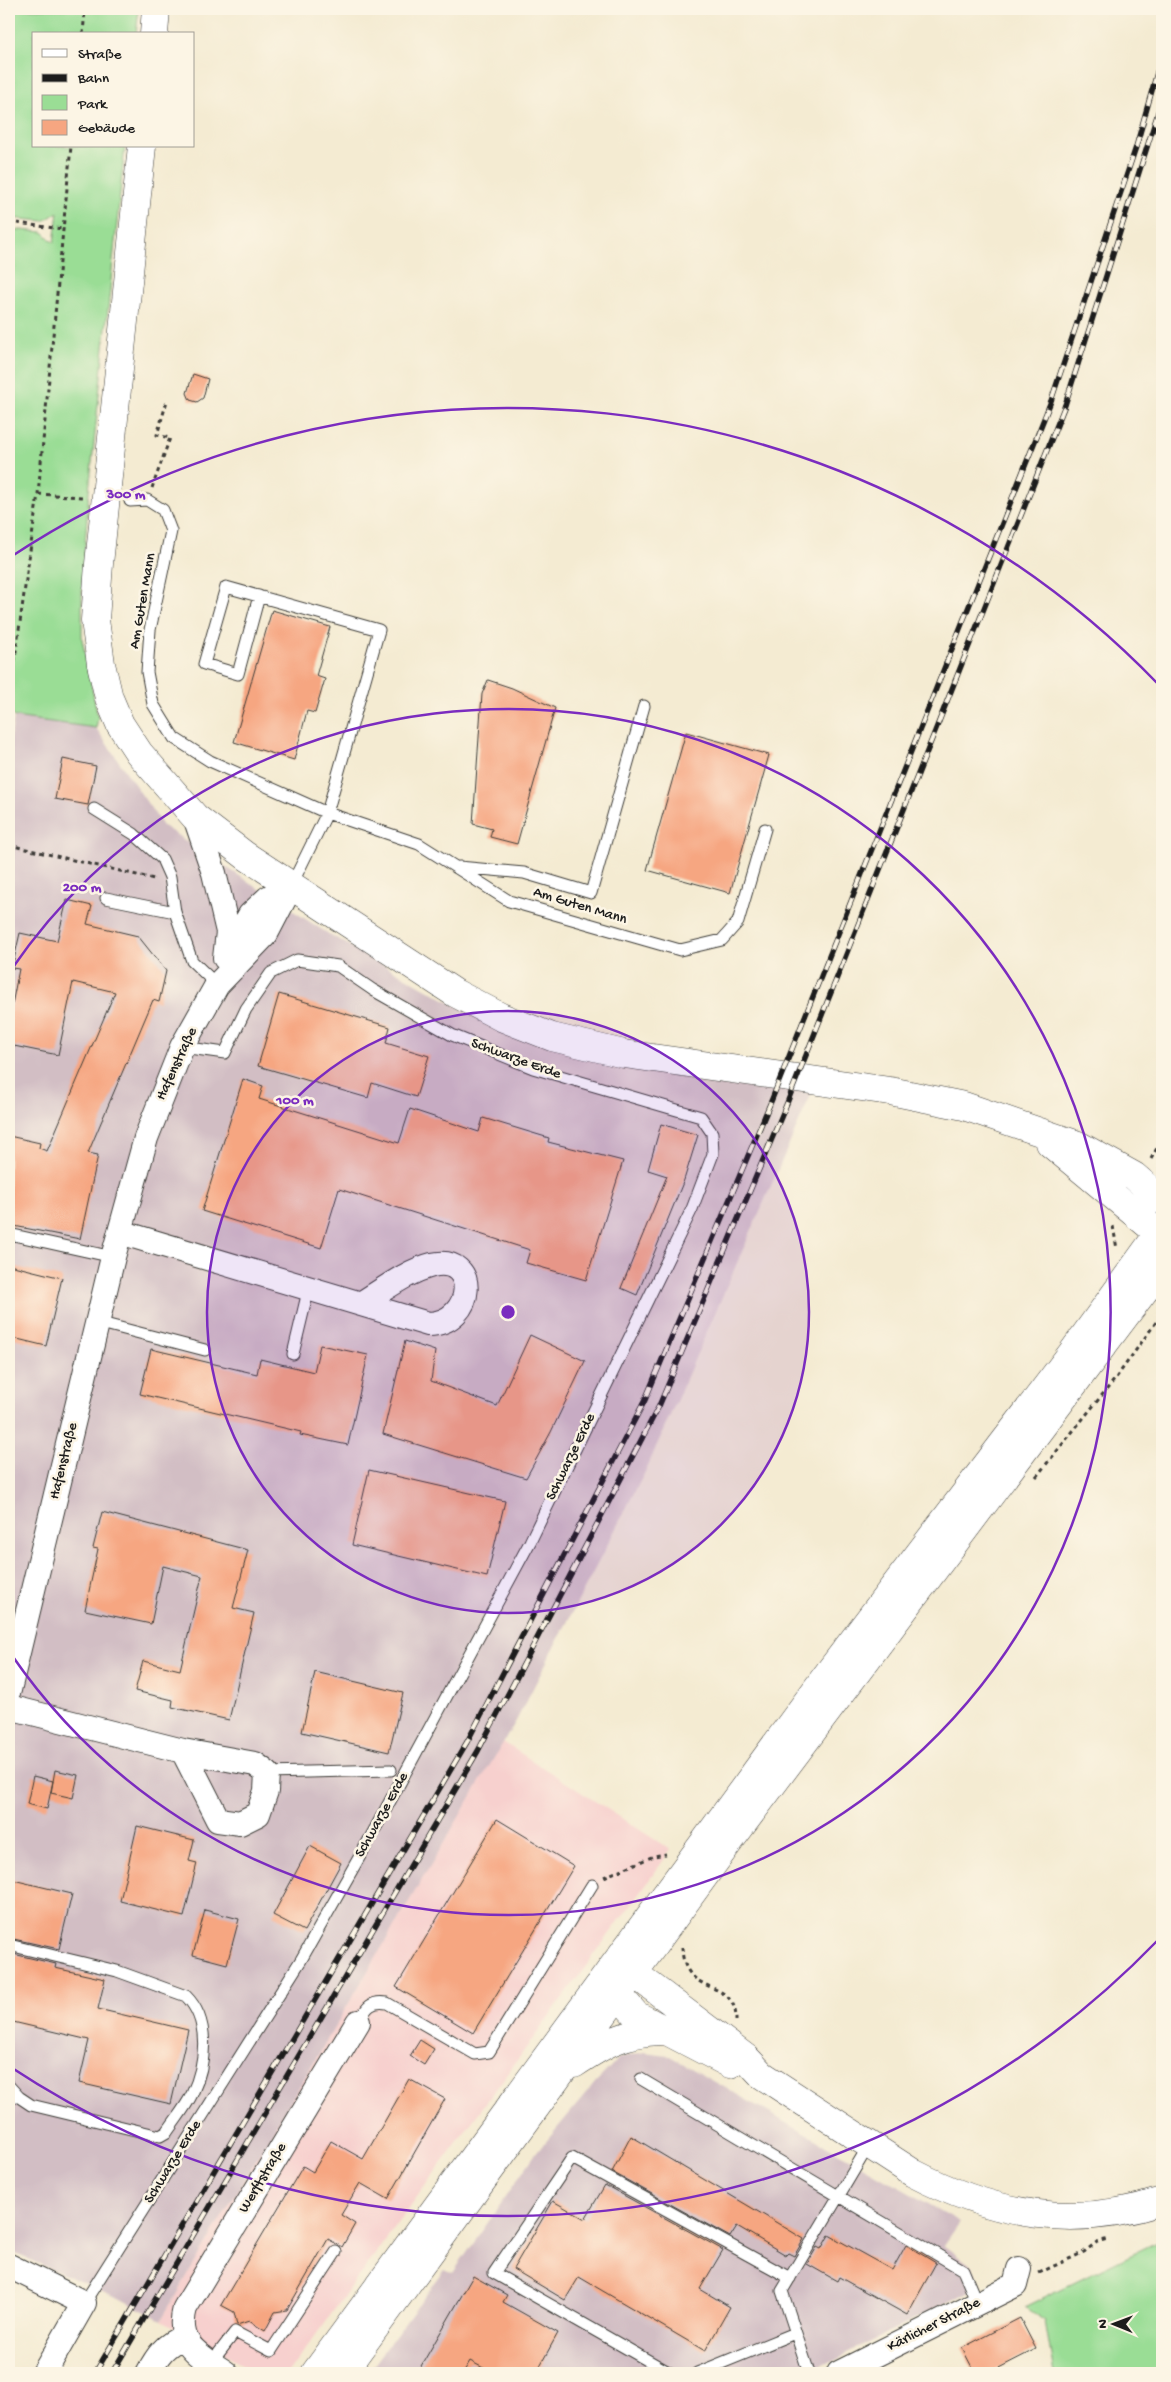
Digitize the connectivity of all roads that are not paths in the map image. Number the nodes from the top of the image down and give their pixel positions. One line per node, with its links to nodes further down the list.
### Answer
1 (156, 9): 2 (street)
2 (154, 32)
3 (142, 148): 9 (street)
4 (130, 501): 8 (lane, Am Guten Mann)
5 (259, 596): 5 (lane); 8 (lane)
6 (644, 706): 11 (lane)
7 (94, 809): 14 (lane)
8 (327, 813): 11 (lane, Am Guten Mann); 12 (lane)
9 (195, 818): 12 (street); 15 (street, Hafenstraße)
10 (765, 829): 11 (lane, Am Guten Mann)
11 (454, 867)
12 (291, 886): 15 (street, Hafenstraße); 16 (street, Hafenstraße); 18 (street)
13 (106, 898): 14 (lane)
14 (175, 912): 16 (lane)
15 (225, 958): 16 (street, Hafenstraße)
16 (218, 985): 17 (street, Hafenstraße)
17 (182, 1047): 21 (street, Hafenstraße); 52 (lane, Schwarze Erde)
18 (1037, 1132): 19 (street); 22 (street)
19 (1149, 1168): 20 (street)
20 (1162, 1200)
21 (120, 1232): 24 (street, Hafenstraße); 26 (street)
22 (1161, 1233): 38 (street)
23 (9, 1234): 24 (lane)
24 (113, 1257): 28 (street, Hafenstraße)
25 (1162, 1267): 38 (street)
26 (310, 1287): 27 (street); 30 (lane)
27 (362, 1303)
28 (97, 1322): 29 (lane); 31 (street, Hafenstraße)
29 (205, 1350)
30 (293, 1354)
31 (9, 1690)
32 (9, 1707): 33 (street)
33 (183, 1751): 35 (street); 35 (street)
34 (391, 1770): 35 (lane)
35 (267, 1773)
36 (592, 1885): 39 (lane)
37 (9, 1945): 44 (lane)
38 (623, 1975): 40 (street); 41 (street); 42 (street); 59 (street)
39 (358, 2022): 55 (street, Werftstraße)
40 (661, 2031): 41 (street); 42 (street)
41 (561, 2073): 60 (street)
42 (762, 2075): 45 (street)
43 (641, 2079): 46 (lane)
44 (9, 2086)
45 (869, 2145): 46 (lane); 47 (street)
46 (839, 2196): 51 (lane); 53 (lane)
47 (1162, 2201)
48 (336, 2252): 56 (lane)
49 (9, 2266): 52 (street)
50 (1017, 2277): 53 (street, Kärlicher Straße)
51 (790, 2278): 54 (lane); 61 (lane)
52 (84, 2303): 57 (street, Schwarze Erde)
53 (977, 2303): 64 (street, Kärlicher Straße)
54 (795, 2333): 62 (lane); 63 (lane)
55 (184, 2337): 56 (street); 58 (street)
56 (218, 2368)
57 (44, 2373)
58 (148, 2373)
59 (315, 2373)
60 (342, 2373)
61 (670, 2373)
62 (697, 2373)
63 (809, 2373)
64 (839, 2373)

